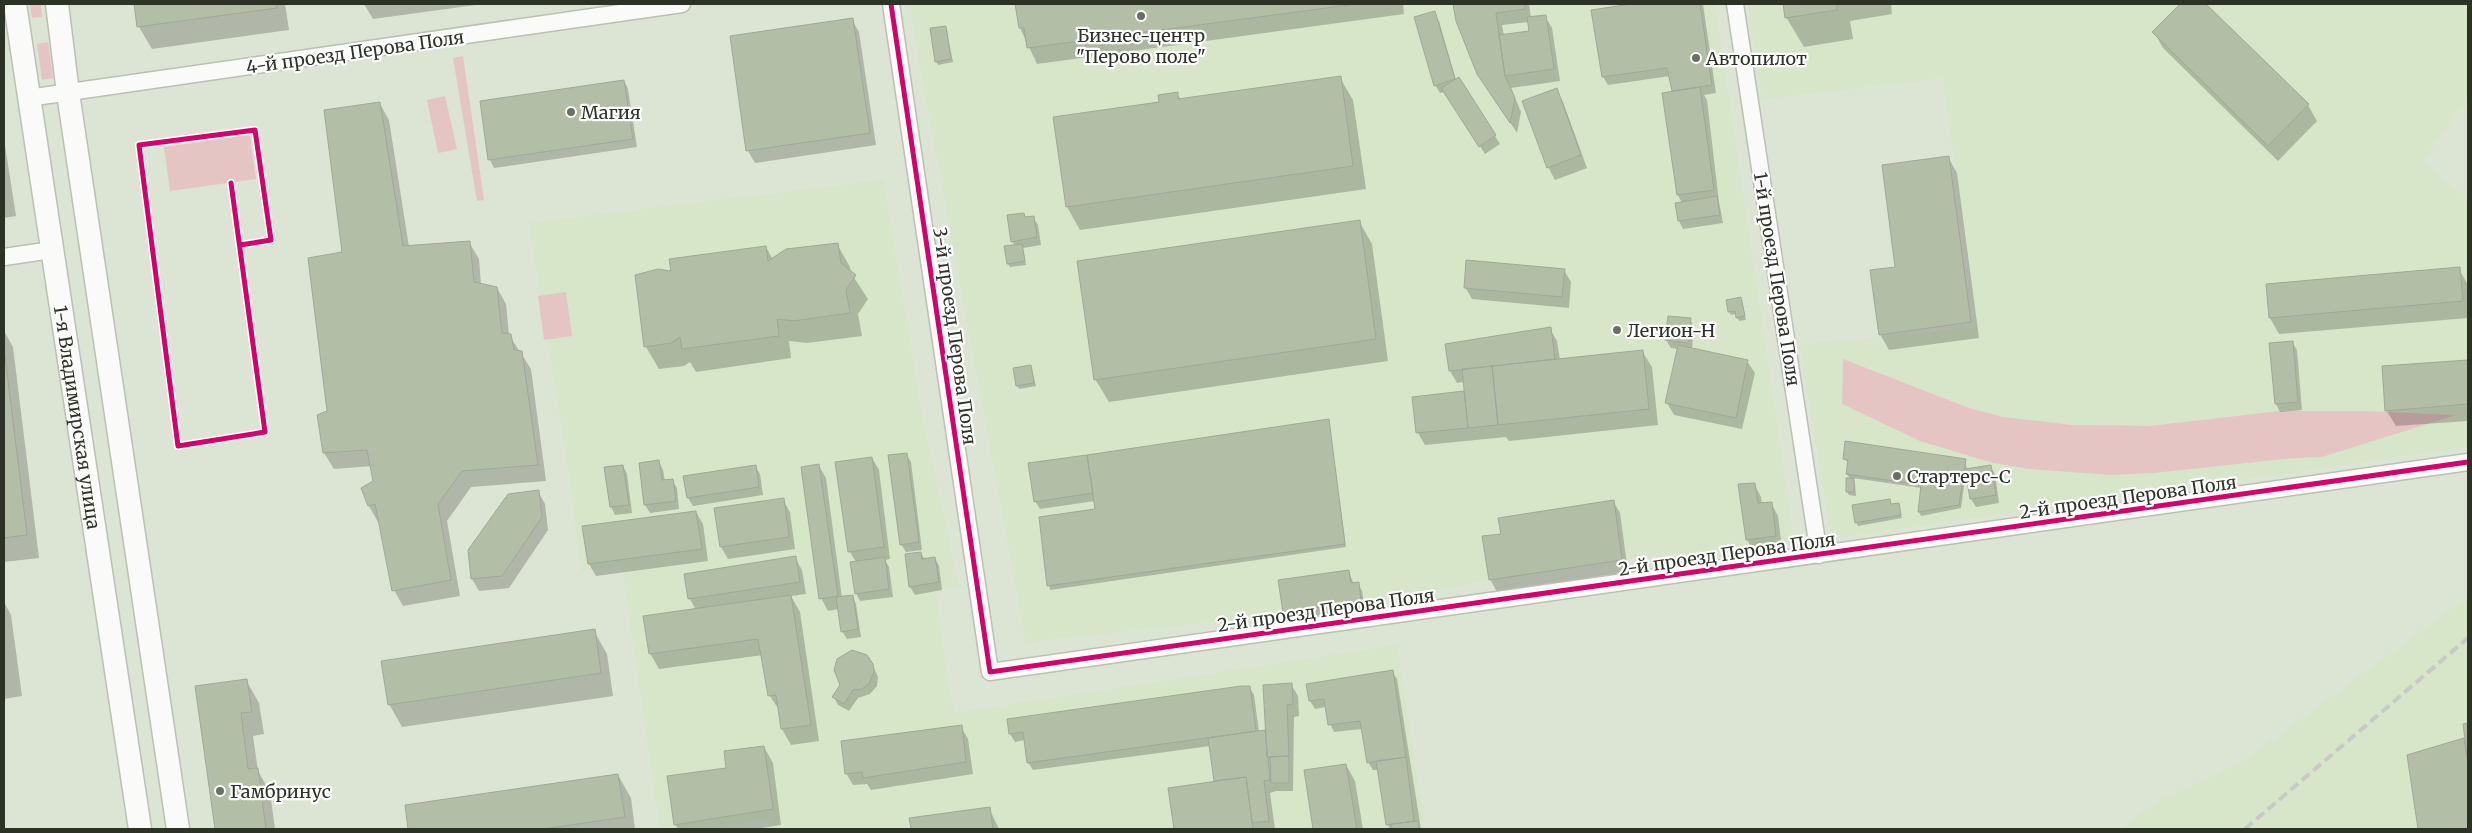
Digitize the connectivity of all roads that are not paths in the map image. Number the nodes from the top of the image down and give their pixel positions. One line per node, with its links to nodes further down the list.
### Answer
1 (15, 4): 7 (main road, 1-я Владимирская улица)
2 (57, 4): 6 (main road, 1-я Владимирская улица)
3 (682, 4): 6 (street, 4-й проезд Перова Поля)
4 (891, 4): 12 (street, 3-й проезд Перова Поля)
5 (1736, 4): 11 (street, 1-й проезд Перова Поля)
6 (68, 93): 7 (street, 4-й проезд Перова Поля); 14 (main road, 1-я Владимирская улица)
7 (28, 98): 8 (main road, 1-я Владимирская улица)
8 (52, 250): 9 (street); 13 (main road, 1-я Владимирская улица)
9 (4, 257)
10 (2468, 462): 11 (street, 2-й проезд Перова Поля)
11 (1819, 555): 12 (street, 2-й проезд Перова Поля)
12 (990, 672)
13 (140, 829)
14 (178, 829)

